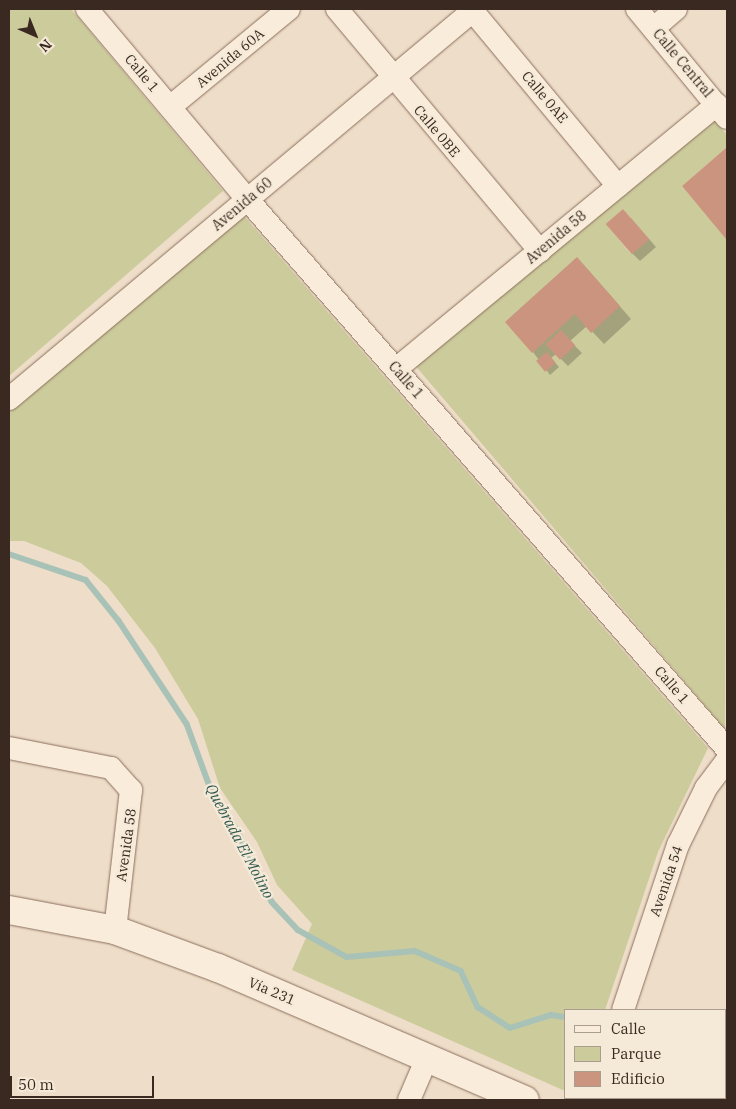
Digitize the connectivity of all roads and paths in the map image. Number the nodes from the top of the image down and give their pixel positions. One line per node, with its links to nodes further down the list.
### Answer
1 (87, 9): 9 (street, Calle 1)
2 (289, 9): 9 (street, Avenida 60A)
3 (337, 9): 8 (street, Calle 0BE)
4 (473, 9): 8 (street, Avenida 60); 11 (street, Calle 0AE)
5 (638, 9): 7 (street, Calle Central)
6 (676, 9): 7 (street)
7 (654, 28): 10 (street, Calle Central)
8 (394, 79): 12 (street, Avenida 60); 13 (street, Calle 0BE)
9 (170, 107): 12 (street, Calle 1)
10 (722, 111): 11 (street, Avenida 58)
11 (618, 186): 13 (street, Avenida 58)
12 (247, 199): 14 (street, Calle 1); 15 (street, Avenida 60)
13 (540, 251): 14 (street, Avenida 58)
14 (396, 369): 17 (street, Calle 1)
15 (9, 399)
16 (9, 748): 20 (street, Avenida 58)
17 (727, 749)
18 (727, 760): 21 (street, Avenida 54)
19 (9, 910): 20 (main road, Vía 231)
20 (115, 930): 22 (main road, Vía 231)
21 (623, 1009)
22 (427, 1058): 23 (street); 24 (main road, Vía 231)
23 (409, 1100)
24 (525, 1100)

